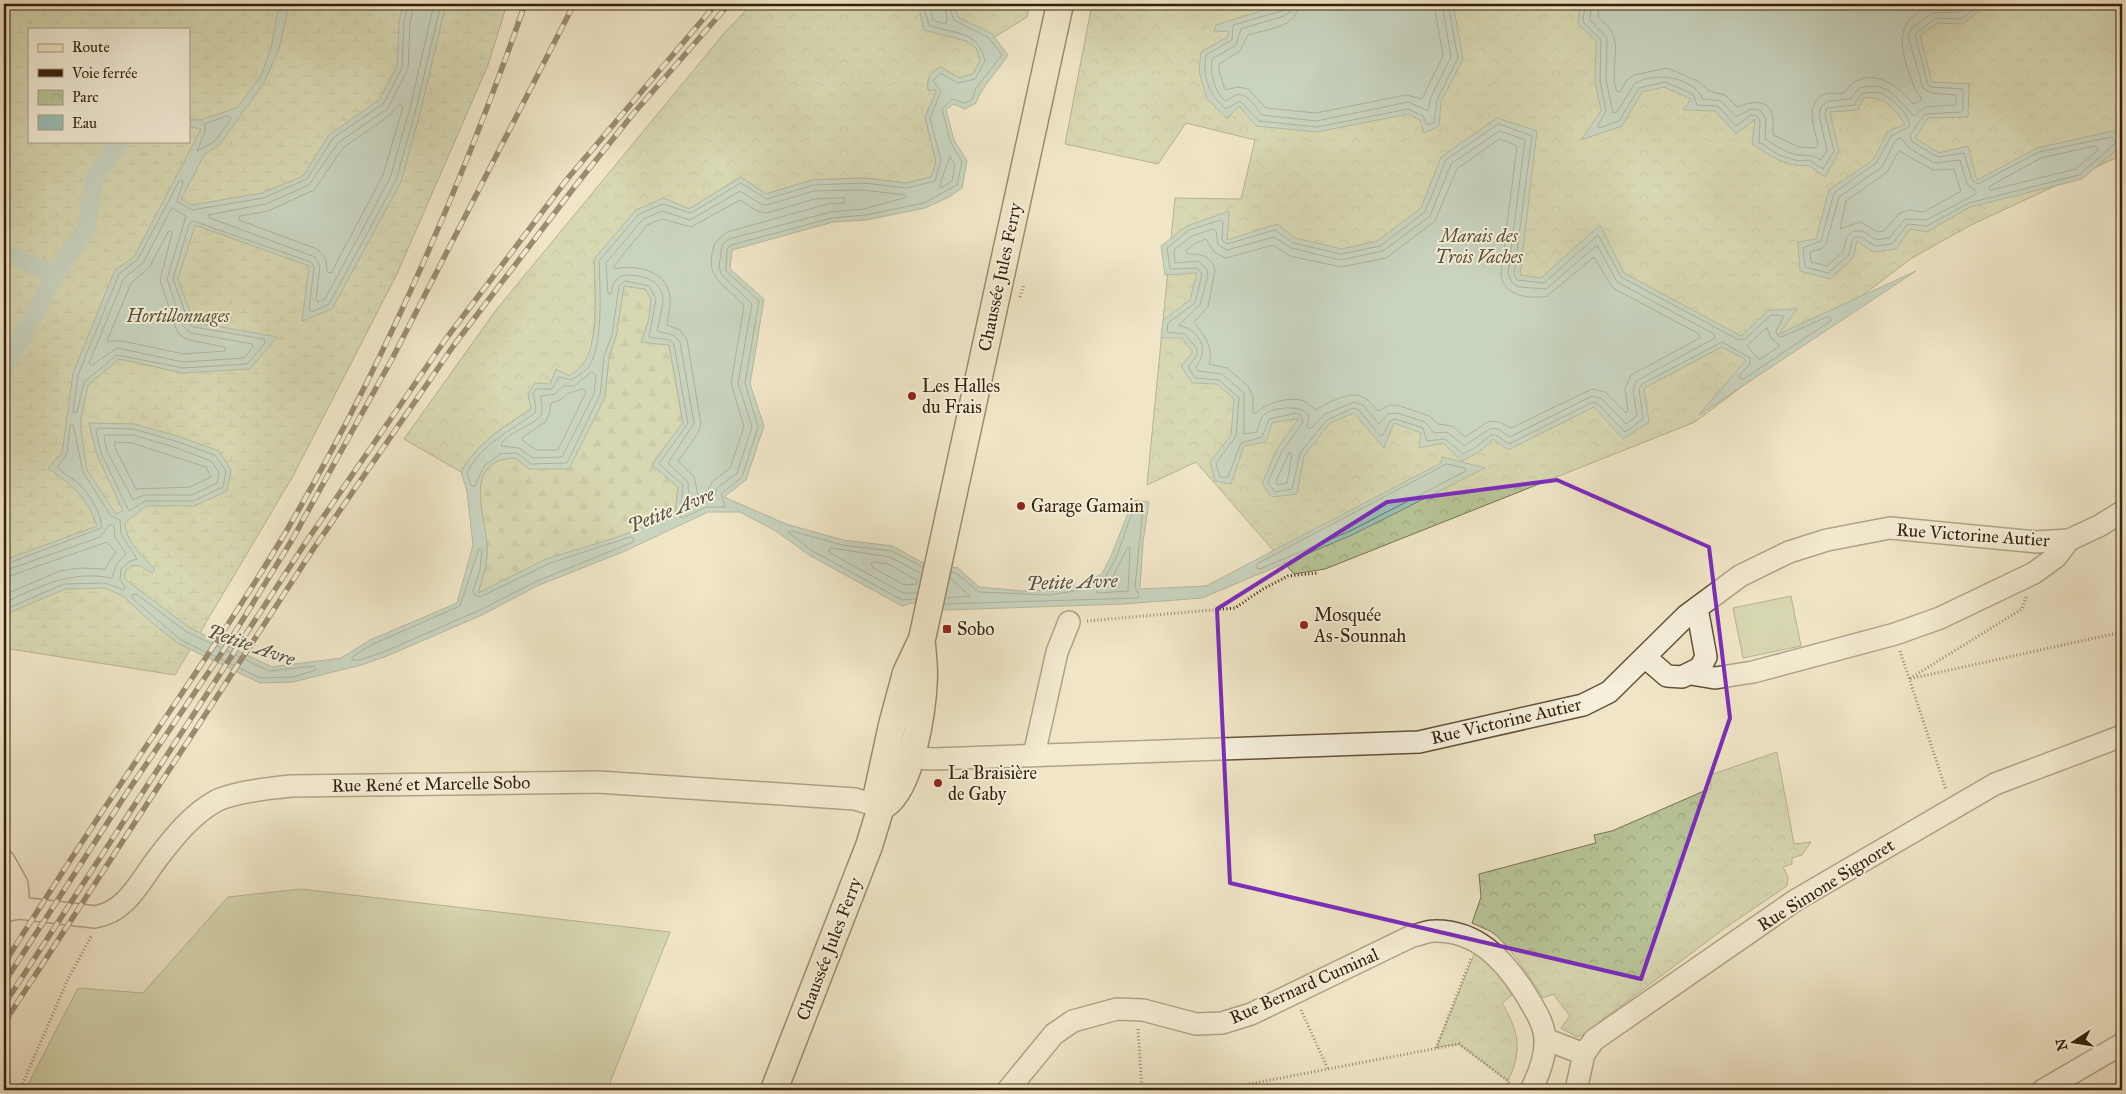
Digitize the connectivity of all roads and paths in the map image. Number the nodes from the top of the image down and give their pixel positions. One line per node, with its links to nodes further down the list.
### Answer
1 (1060, 4): 15 (main road, Chaussée Jules Ferry)
2 (2122, 512): 3 (street, Rue Victorine Autier)
3 (2069, 540): 4 (street); 6 (street, Rue Victorine Autier)
4 (2034, 573): 9 (street); 12 (path)
5 (1317, 574): 7 (path)
6 (1697, 608): 10 (street, Rue Victorine Autier); 11 (street)
7 (1069, 622): 14 (street)
8 (2122, 632): 12 (path)
9 (1895, 634): 11 (street); 12 (path)
10 (1645, 657): 11 (street); 14 (street, Rue Victorine Autier)
11 (1692, 674)
12 (1909, 679): 17 (path)
13 (2122, 736): 17 (street, Rue Simone Signoret)
14 (1034, 755): 15 (street, Rue Victorine Autier)
15 (898, 757): 16 (main road, Chaussée Jules Ferry)
16 (880, 806): 20 (street, Rue René et Marcelle Sobo); 30 (main road, Chaussée Jules Ferry)
17 (1952, 810): 27 (street, Rue Simone Signoret)
18 (4, 861): 19 (street)
19 (18, 909): 20 (street)
20 (104, 915): 29 (path)
21 (1478, 942): 22 (street, Rue Bernard Cuminal); 24 (street, Rue Bernard Cuminal); 26 (path)
22 (1294, 994): 23 (street, Rue Bernard Cuminal); 28 (path)
23 (1137, 1010): 31 (street, Rue Bernard Cuminal); 32 (path)
24 (1545, 1039): 27 (street); 35 (street, Rue Bernard Cuminal)
25 (2122, 1044): 37 (street)
26 (1436, 1048): 28 (path); 34 (path)
27 (1584, 1054): 36 (street, Rue Simone Signoret)
28 (1328, 1069): 33 (path)
29 (20, 1090)
30 (774, 1090)
31 (1008, 1090)
32 (1142, 1090)
33 (1218, 1090)
34 (1514, 1090)
35 (1531, 1090)
36 (1576, 1090)
37 (2044, 1090)

